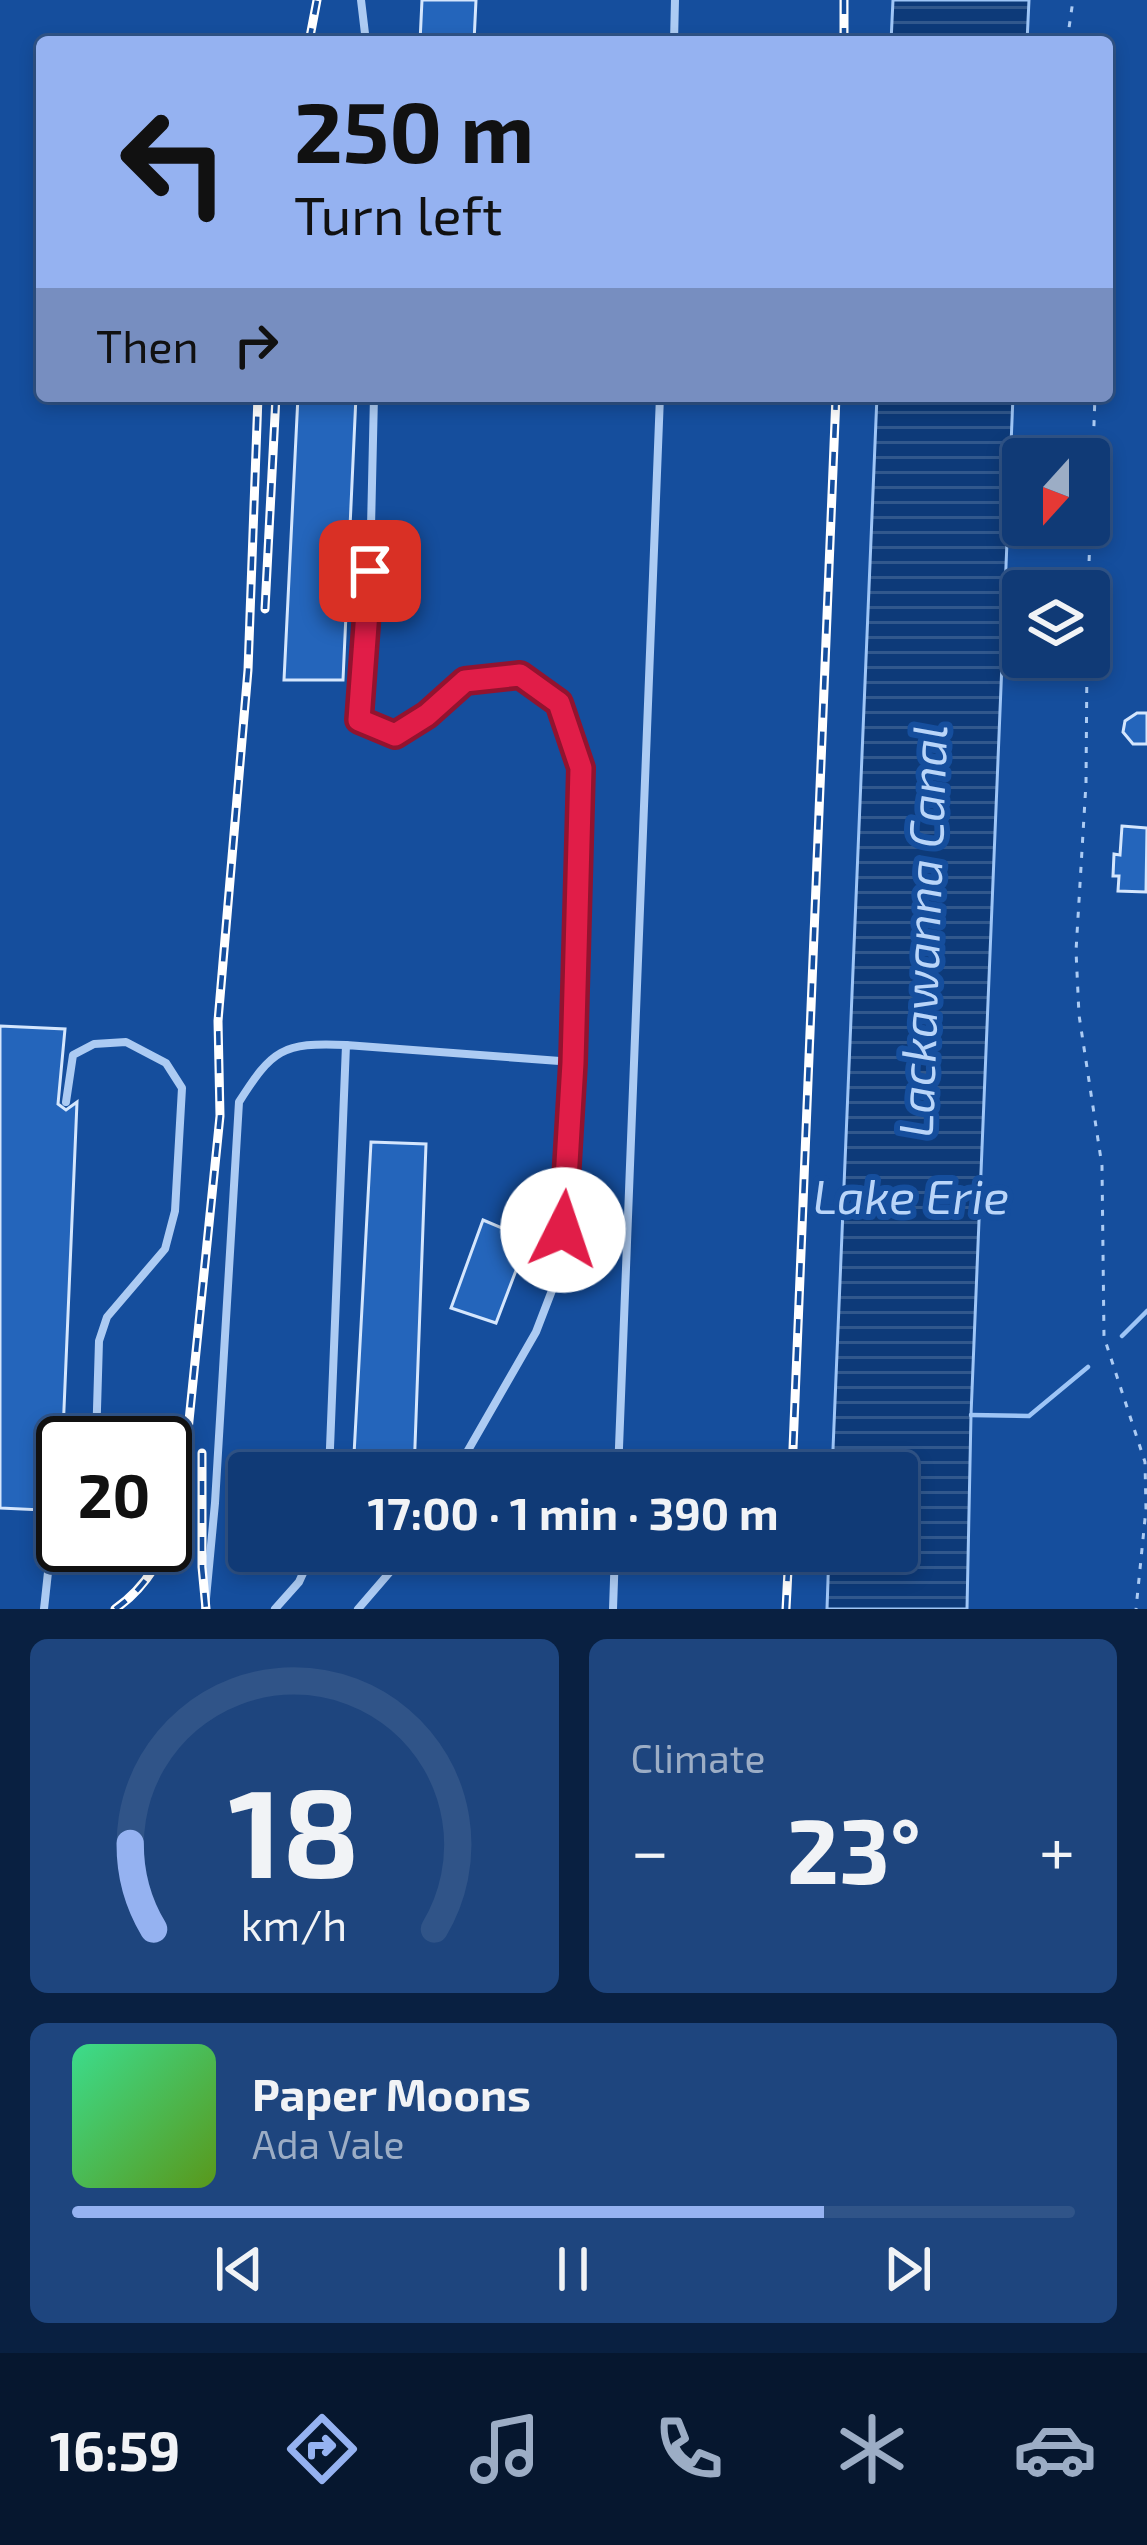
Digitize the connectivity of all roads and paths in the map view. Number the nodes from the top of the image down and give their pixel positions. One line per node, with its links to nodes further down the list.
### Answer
1 (362, 0): 4 (lane)
2 (675, 0): 5 (lane)
3 (1072, 0): 6 (path)
4 (366, 36)
5 (674, 36)
6 (1068, 36)
7 (374, 402): 13 (lane)
8 (660, 402): 18 (lane)
9 (1095, 402): 10 (path)
10 (1089, 570)
11 (1088, 678): 28 (path)
12 (346, 1045): 13 (lane); 16 (lane); 24 (lane)
13 (573, 1063): 17 (lane)
14 (66, 1102): 15 (lane)
15 (97, 1416)
16 (329, 1452)
17 (467, 1452)
18 (619, 1452)
19 (48, 1572): 23 (lane)
20 (304, 1572): 25 (lane)
21 (394, 1572): 26 (lane)
22 (614, 1572): 27 (lane)
23 (44, 1609)
24 (205, 1609)
25 (274, 1609)
26 (358, 1609)
27 (613, 1609)
28 (1136, 1609)

